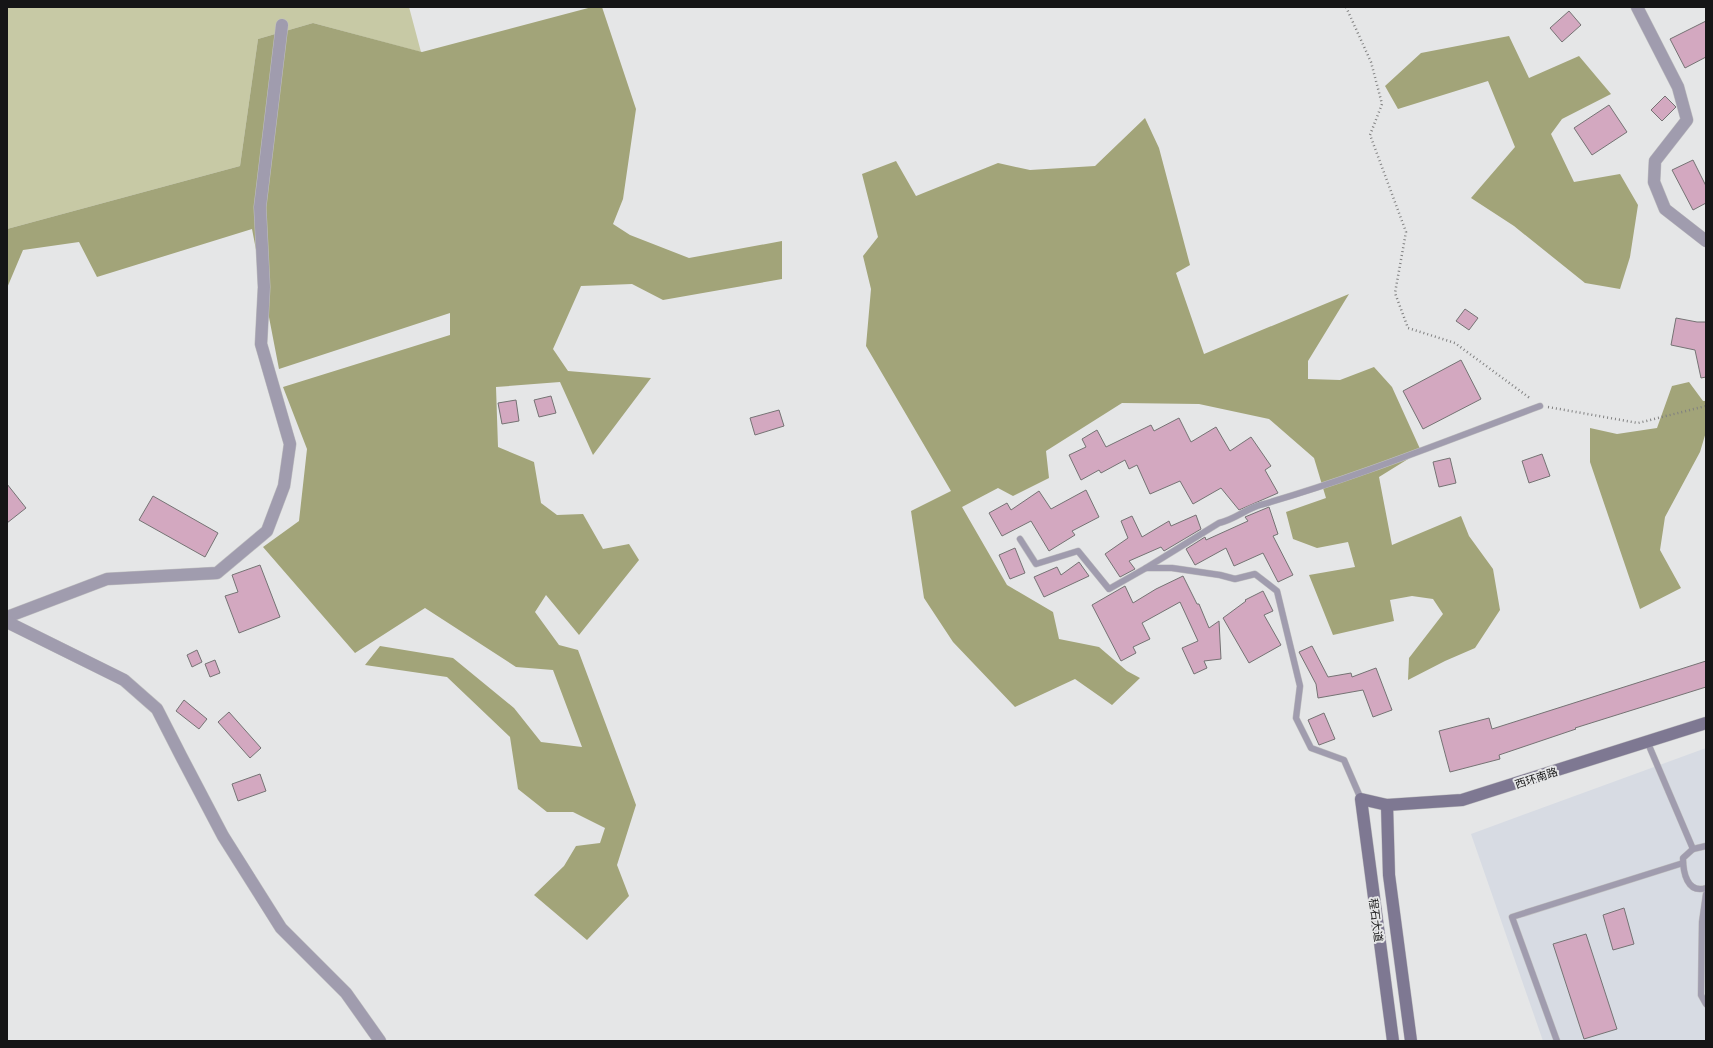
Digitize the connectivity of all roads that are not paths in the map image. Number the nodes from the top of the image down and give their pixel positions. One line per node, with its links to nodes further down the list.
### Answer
1 (1637, 7): 3 (street)
2 (282, 25): 7 (street)
3 (1706, 241)
4 (1540, 406): 6 (lane)
5 (1020, 539): 6 (lane)
6 (1146, 568): 11 (lane)
7 (7, 617)
8 (7, 622): 19 (street)
9 (1706, 723): 10 (street, 西环南路)
10 (1647, 741): 12 (street, 西环南路); 14 (lane)
11 (1361, 799): 12 (street, 西环南路); 20 (street, 程石大道)
12 (1386, 805): 21 (street, 程石大道)
13 (1706, 846): 14 (lane)
14 (1693, 849): 15 (lane)
15 (1683, 862): 16 (lane); 22 (lane)
16 (1706, 888)
17 (1706, 894): 18 (lane)
18 (1706, 1004)
19 (380, 1041)
20 (1393, 1041)
21 (1411, 1041)
22 (1557, 1041)

